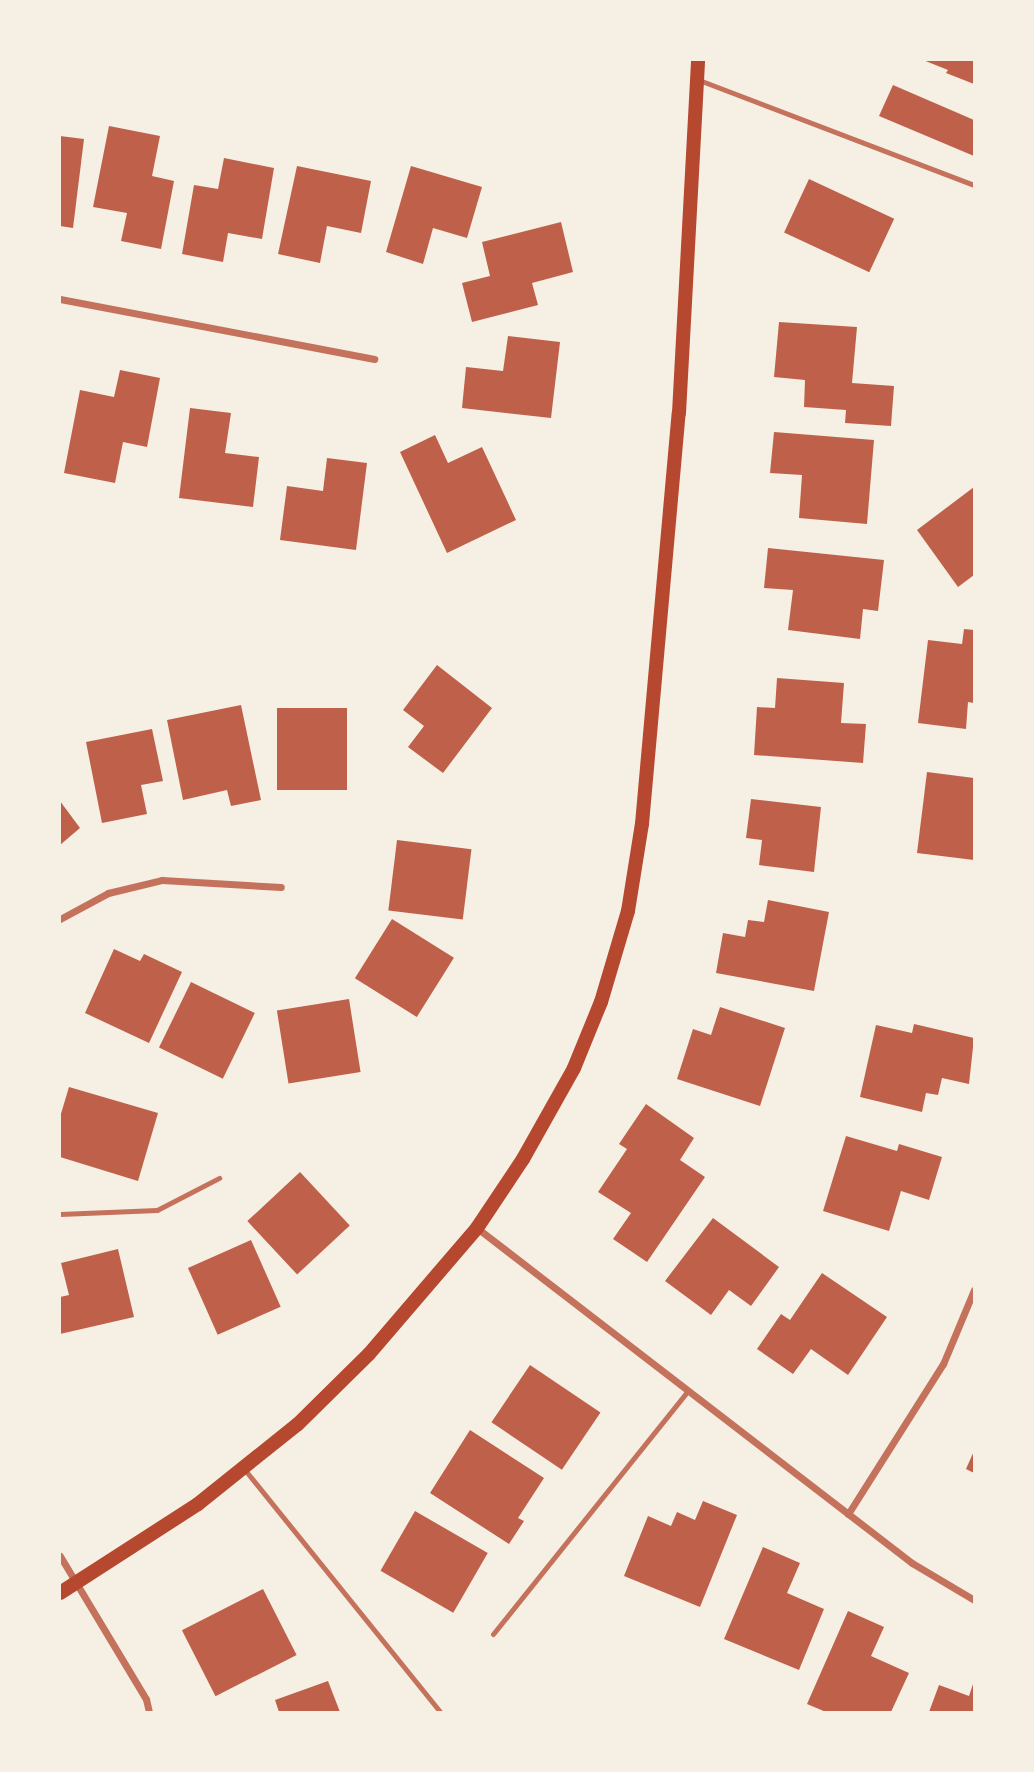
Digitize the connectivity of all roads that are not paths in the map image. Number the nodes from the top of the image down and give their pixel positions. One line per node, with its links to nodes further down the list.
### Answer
1 (698, 60): 2 (main road)
2 (696, 79): 3 (lane); 10 (main road)
3 (975, 185)
4 (60, 299): 5 (street)
5 (374, 359)
6 (281, 887): 7 (street)
7 (60, 919)
8 (219, 1178): 9 (lane)
9 (60, 1213)
10 (477, 1228): 12 (street); 13 (main road)
11 (975, 1290): 14 (street)
12 (686, 1393): 14 (street); 19 (lane)
13 (243, 1468): 16 (main road); 21 (lane)
14 (848, 1514): 18 (street)
15 (60, 1556): 16 (street)
16 (74, 1586): 17 (main road); 20 (street)
17 (60, 1593)
18 (975, 1600)
19 (493, 1634)
20 (149, 1713)
21 (440, 1713)

